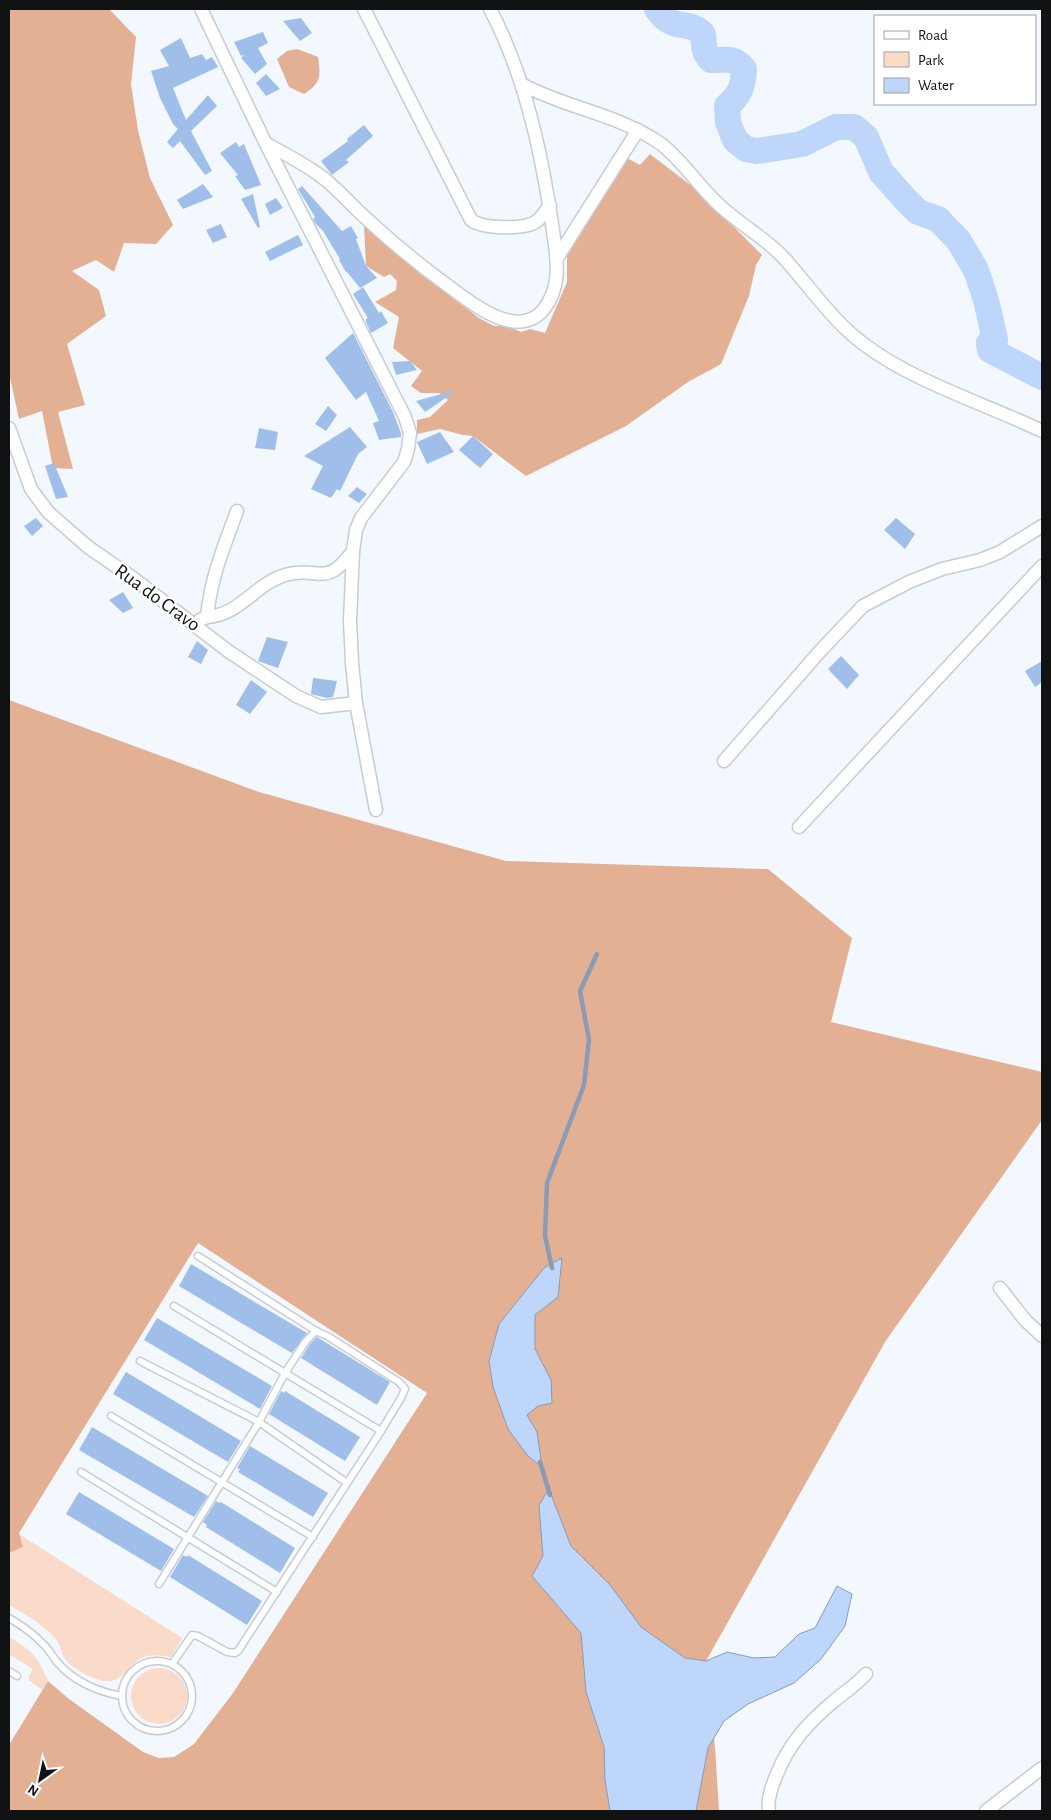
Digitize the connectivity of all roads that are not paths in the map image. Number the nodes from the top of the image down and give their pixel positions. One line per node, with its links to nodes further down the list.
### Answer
1 (201, 9): 6 (street)
2 (364, 9): 7 (street)
3 (490, 9): 4 (street)
4 (523, 85): 5 (street); 7 (street)
5 (638, 130): 8 (street); 10 (street)
6 (266, 144): 8 (street); 13 (street)
7 (550, 204): 8 (street)
8 (557, 258)
9 (9, 428): 16 (street, Rua do Cravo)
10 (1042, 431)
11 (236, 511): 15 (street)
12 (1042, 526): 18 (street)
13 (353, 551): 15 (street); 17 (street)
14 (1042, 566): 20 (street)
15 (207, 617): 16 (street)
16 (193, 623): 17 (street, Rua do Cravo)
17 (356, 703): 19 (street)
18 (724, 761)
19 (376, 810)
20 (798, 827)
21 (198, 1256): 24 (lane)
22 (1000, 1288): 25 (street)
23 (174, 1306): 27 (lane)
24 (316, 1331): 27 (lane); 30 (lane)
25 (1042, 1336)
26 (140, 1360): 29 (lane)
27 (285, 1373): 29 (lane); 30 (lane)
28 (111, 1416): 32 (lane)
29 (259, 1422): 32 (lane); 33 (lane)
30 (381, 1431): 33 (lane)
31 (81, 1472): 34 (lane)
32 (221, 1482): 34 (lane); 35 (lane)
33 (347, 1483): 35 (lane)
34 (188, 1537): 36 (lane); 37 (lane)
35 (313, 1537): 37 (lane)
36 (159, 1584)
37 (277, 1592): 39 (lane)
38 (9, 1618): 43 (lane)
39 (172, 1664): 43 (lane); 43 (lane)
40 (9, 1671): 42 (lane)
41 (866, 1674): 45 (street)
42 (16, 1676)
43 (122, 1696)
44 (1042, 1768): 46 (street)
45 (768, 1811)
46 (986, 1811)

